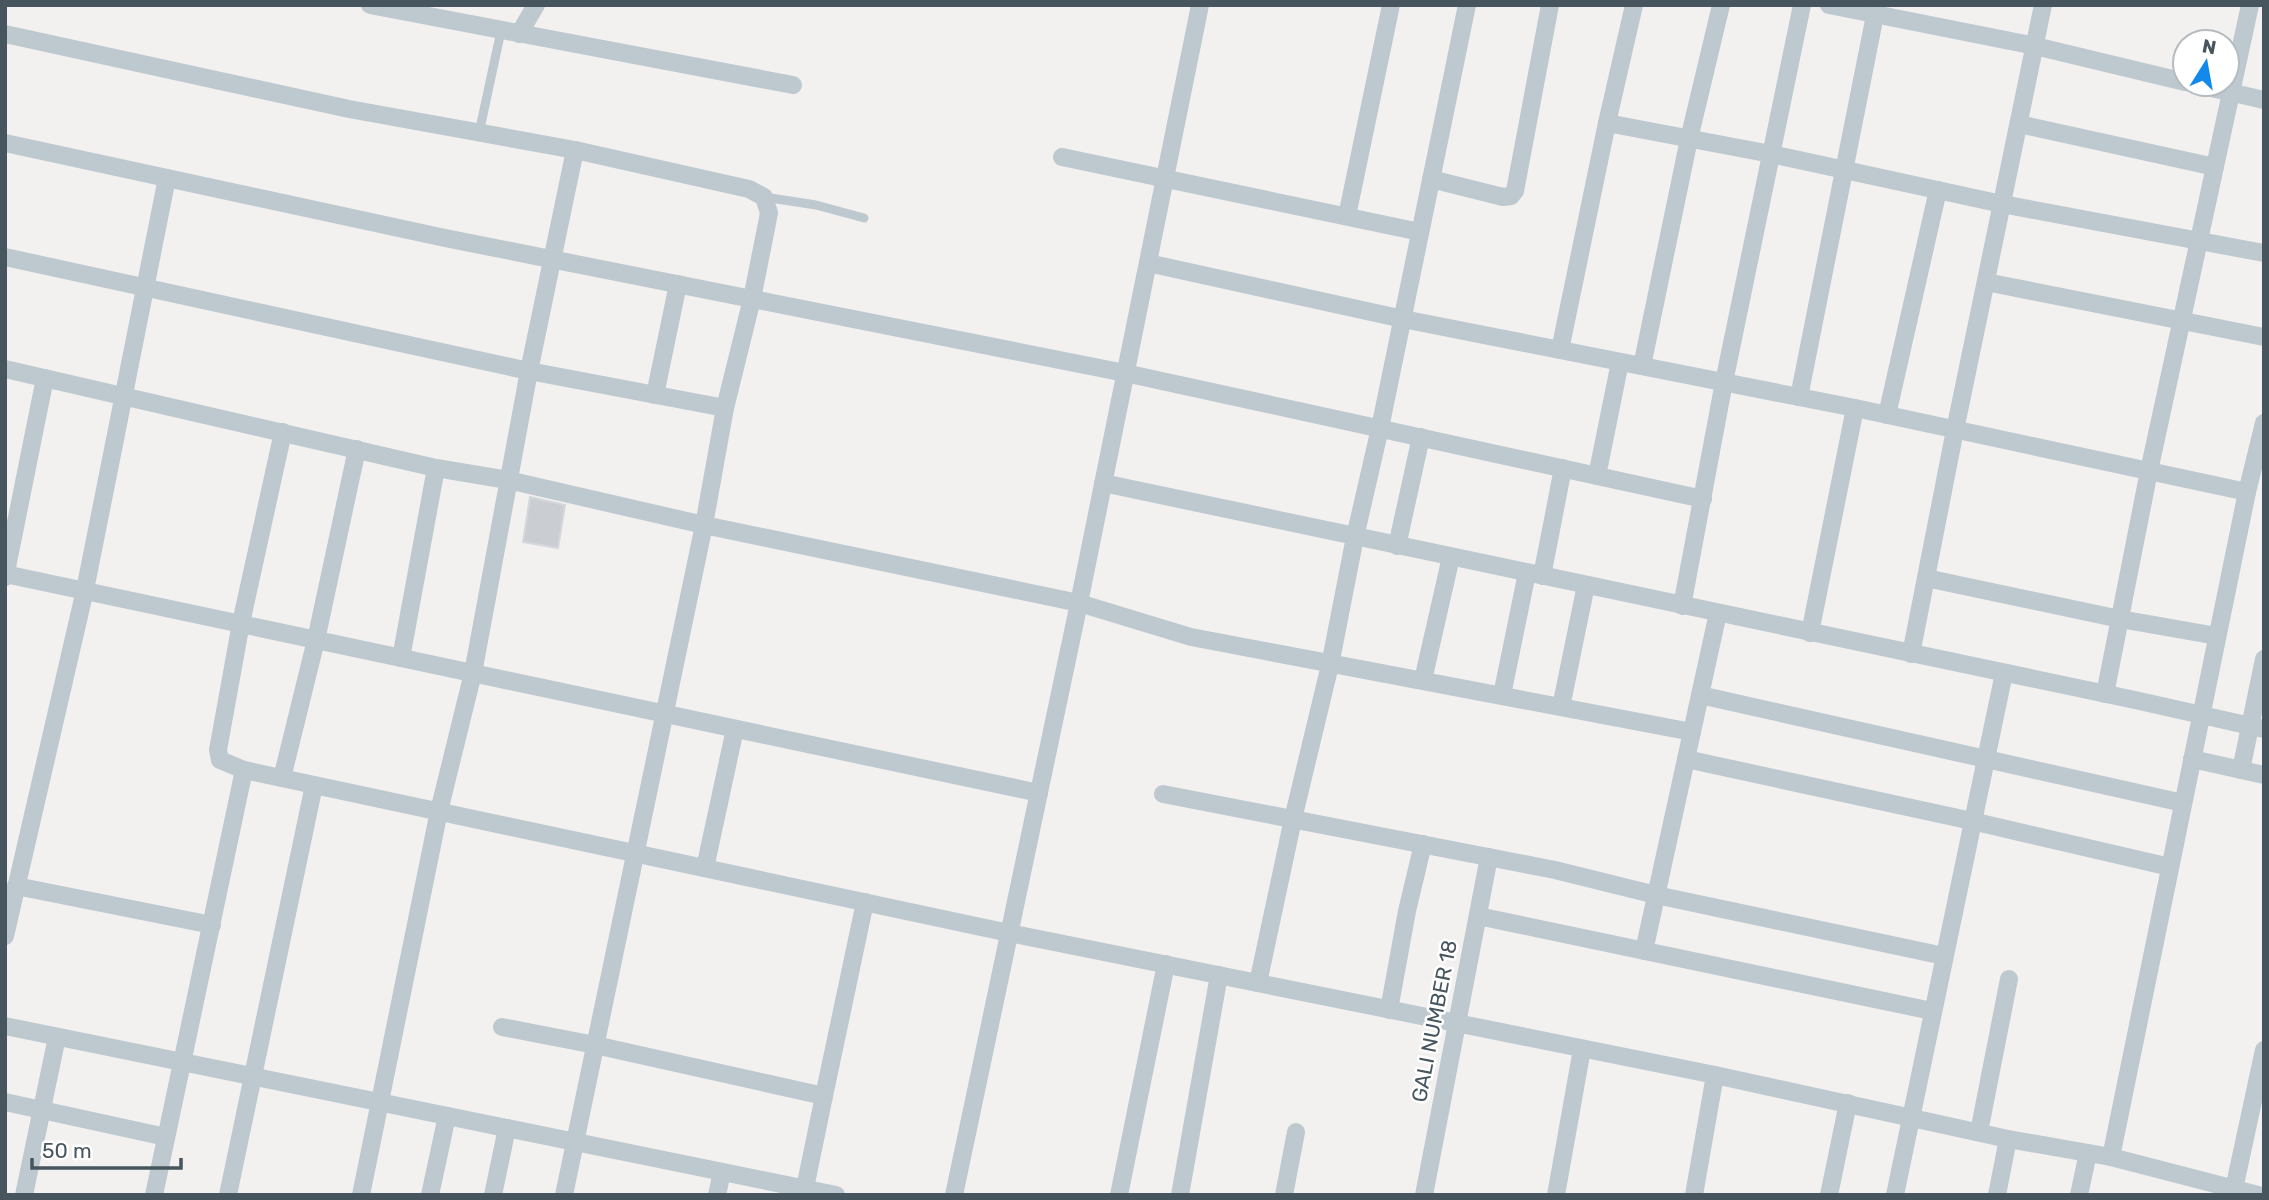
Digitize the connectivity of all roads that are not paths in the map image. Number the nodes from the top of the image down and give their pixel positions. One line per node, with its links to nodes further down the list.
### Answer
1 (370, 5): 14 (street)
2 (536, 5): 14 (street)
3 (1200, 5): 34 (street)
4 (1391, 5): 39 (street)
5 (1467, 5): 35 (street)
6 (1550, 5): 35 (street)
7 (1634, 5): 23 (street)
8 (1721, 5): 26 (street)
9 (1802, 5): 29 (street)
10 (1829, 5): 13 (street)
11 (2043, 5): 16 (street)
12 (2250, 5): 17 (street)
13 (1876, 10): 16 (street); 32 (street)
14 (510, 32): 19 (street); 25 (lane)
15 (5, 34): 25 (street)
16 (2035, 46): 18 (street); 24 (street)
17 (2241, 47)
18 (2171, 79)
19 (793, 85)
20 (2241, 95): 22 (street)
21 (2230, 98): 31 (street)
22 (2264, 100)
23 (1607, 123): 26 (street); 54 (street)
24 (2019, 124): 31 (street); 38 (street)
25 (479, 133): 28 (street)
26 (1689, 139): 29 (street); 56 (street)
27 (5, 143): 33 (street)
28 (575, 150): 37 (street); 45 (street)
29 (1771, 154): 32 (street); 61 (street)
30 (1062, 157): 34 (street)
31 (2215, 167): 42 (street)
32 (1845, 170): 36 (street); 64 (street)
33 (167, 178): 45 (street); 49 (street)
34 (1165, 178): 39 (street); 46 (street)
35 (1431, 179): 41 (street)
36 (1938, 190): 38 (street); 67 (street)
37 (764, 197): 40 (lane); 50 (street)
38 (2002, 204): 42 (street); 47 (street)
39 (1347, 216): 41 (street)
40 (864, 218)
41 (1420, 232): 51 (street)
42 (2199, 242): 43 (street); 52 (street)
43 (2264, 253)
44 (5, 257): 49 (street)
45 (551, 259): 48 (street); 58 (street)
46 (1148, 263): 51 (street); 59 (street)
47 (1986, 282): 52 (street); 70 (street)
48 (678, 284): 50 (street); 62 (street)
49 (146, 289): 58 (street); 63 (street)
50 (752, 299): 59 (street); 65 (street)
51 (1403, 318): 54 (street); 69 (street)
52 (2182, 321): 53 (street); 76 (street)
53 (2264, 337)
54 (1560, 350): 55 (street)
55 (1620, 362): 56 (street); 77 (street)
56 (1642, 366): 61 (street)
57 (5, 369): 60 (street)
58 (529, 371): 62 (street); 78 (street)
59 (1125, 373): 69 (street); 79 (street)
60 (45, 378): 63 (street); 87 (street)
61 (1724, 382): 64 (street); 81 (street)
62 (655, 395): 65 (street)
63 (124, 396): 71 (street); 90 (street)
64 (1799, 397): 66 (street)
65 (725, 408): 82 (street)
66 (1855, 408): 67 (street); 96 (street)
67 (1887, 415): 70 (street)
68 (2264, 422): 80 (street)
69 (1380, 428): 72 (street); 83 (street)
70 (1955, 430): 76 (street); 88 (street)
71 (283, 432): 73 (street); 95 (street)
72 (1421, 437): 75 (street); 84 (street)
73 (357, 449): 74 (street); 98 (street)
74 (436, 468): 78 (street); 100 (street)
75 (1563, 468): 77 (street); 86 (street)
76 (2149, 471): 80 (street); 94 (street)
77 (1597, 476): 81 (street)
78 (508, 480): 82 (street); 103 (street)
79 (1103, 483): 83 (street); 91 (street)
80 (2247, 492): 97 (street)
81 (1703, 499): 92 (street)
82 (704, 525): 91 (street); 110 (street)
83 (1355, 537): 84 (street); 102 (street)
84 (1397, 546): 85 (street)
85 (1451, 557): 86 (street); 105 (street)
86 (1534, 574): 89 (street); 107 (street)
87 (5, 575): 90 (street)
88 (1926, 578): 94 (street); 99 (street)
89 (1586, 585): 92 (street); 109 (street)
90 (85, 590): 95 (street); 134 (street)
91 (1079, 603): 102 (street); 123 (street)
92 (1682, 606): 93 (street)
93 (1718, 613): 96 (street); 108 (street)
94 (2120, 619): 97 (street); 106 (street)
95 (241, 623): 98 (street); 118 (street)
96 (1811, 633): 99 (street)
97 (2217, 636): 111 (street)
98 (316, 640): 100 (street); 121 (street)
99 (1912, 654): 104 (street)
100 (401, 658): 103 (street)
101 (2264, 659): 112 (street)
102 (1330, 665): 105 (street); 127 (street)
103 (472, 673): 110 (street); 126 (street)
104 (2004, 673): 106 (street); 116 (street)
105 (1423, 681): 107 (street)
106 (2105, 694): 111 (street)
107 (1502, 695): 109 (street)
108 (1700, 695): 114 (street); 116 (street)
109 (1560, 706): 114 (street)
110 (664, 714): 113 (street); 130 (street)
111 (2201, 715): 112 (street); 117 (street)
112 (2257, 727): 119 (street)
113 (735, 729): 123 (street); 133 (street)
114 (1692, 732): 115 (street)
115 (1686, 759): 128 (street); 135 (street)
116 (1984, 759): 125 (street); 128 (street)
117 (2192, 759): 119 (street); 125 (street)
118 (244, 770): 121 (street); 138 (street)
119 (2241, 770): 120 (street)
120 (2264, 775)
121 (282, 778): 122 (street)
122 (314, 785): 126 (street); 158 (street)
123 (1039, 793): 139 (street)
124 (1163, 794): 127 (street)
125 (2183, 803): 132 (street)
126 (439, 811): 130 (street); 161 (street)
127 (1293, 819): 129 (street); 146 (street)
128 (1972, 821): 132 (street); 142 (street)
129 (1423, 844): 131 (street); 147 (street)
130 (634, 853): 133 (street); 153 (street)
131 (1489, 857): 135 (street); 137 (street, GALI NUMBER 18)
132 (2170, 867): 174 (street)
133 (705, 868): 136 (street)
134 (16, 886): 138 (street); 140 (street)
135 (1656, 895): 141 (street); 142 (street)
136 (865, 902): 139 (street); 159 (street)
137 (1478, 916): 141 (street); 149 (street, GALI NUMBER 18)
138 (212, 925): 156 (street)
139 (1009, 933): 143 (street); 188 (street)
140 (5, 936)
141 (1644, 951): 148 (street)
142 (1944, 956): 148 (street)
143 (1166, 964): 144 (street); 189 (street)
144 (1219, 975): 146 (street); 190 (street)
145 (2009, 979): 169 (street)
146 (1258, 983): 147 (street)
147 (1389, 1010): 149 (street)
148 (1932, 1011): 166 (street)
149 (1456, 1023): 154 (street); 192 (street, GALI NUMBER 18)
150 (5, 1026): 152 (street)
151 (502, 1027): 153 (street)
152 (57, 1037): 156 (street); 163 (street)
153 (595, 1045): 159 (street); 172 (street)
154 (1583, 1049): 157 (street); 193 (street)
155 (2264, 1049): 165 (street)
156 (183, 1062): 158 (street); 170 (street)
157 (1715, 1075): 162 (street); 194 (street)
158 (254, 1077): 161 (street); 181 (street)
159 (824, 1096): 176 (street)
160 (5, 1102): 163 (street)
161 (380, 1102): 164 (street); 182 (street)
162 (1848, 1103): 166 (street); 195 (street)
163 (42, 1110): 170 (street); 179 (street)
164 (447, 1116): 167 (street); 183 (street)
165 (2257, 1116): 177 (street)
166 (1910, 1117): 169 (street); 196 (street)
167 (507, 1128): 172 (street); 184 (street)
168 (1296, 1132): 191 (street)
169 (1979, 1132): 171 (street)
170 (166, 1137): 180 (street)
171 (2008, 1139): 173 (street); 197 (street)
172 (575, 1142): 175 (street); 185 (street)
173 (2088, 1153): 174 (street); 198 (street)
174 (2111, 1157): 178 (street)
175 (722, 1172): 176 (street); 186 (street)
176 (804, 1188): 187 (street)
177 (2234, 1189): 178 (street); 199 (street)
178 (2211, 1190)
179 (24, 1195)
180 (154, 1195)
181 (228, 1195)
182 (361, 1195)
183 (430, 1195)
184 (493, 1195)
185 (564, 1195)
186 (717, 1195)
187 (836, 1195)
188 (954, 1195)
189 (1119, 1195)
190 (1180, 1195)
191 (1284, 1195)
192 (1424, 1195)
193 (1556, 1195)
194 (1694, 1195)
195 (1829, 1195)
196 (1895, 1195)
197 (1997, 1195)
198 (2079, 1195)
199 (2258, 1195)

